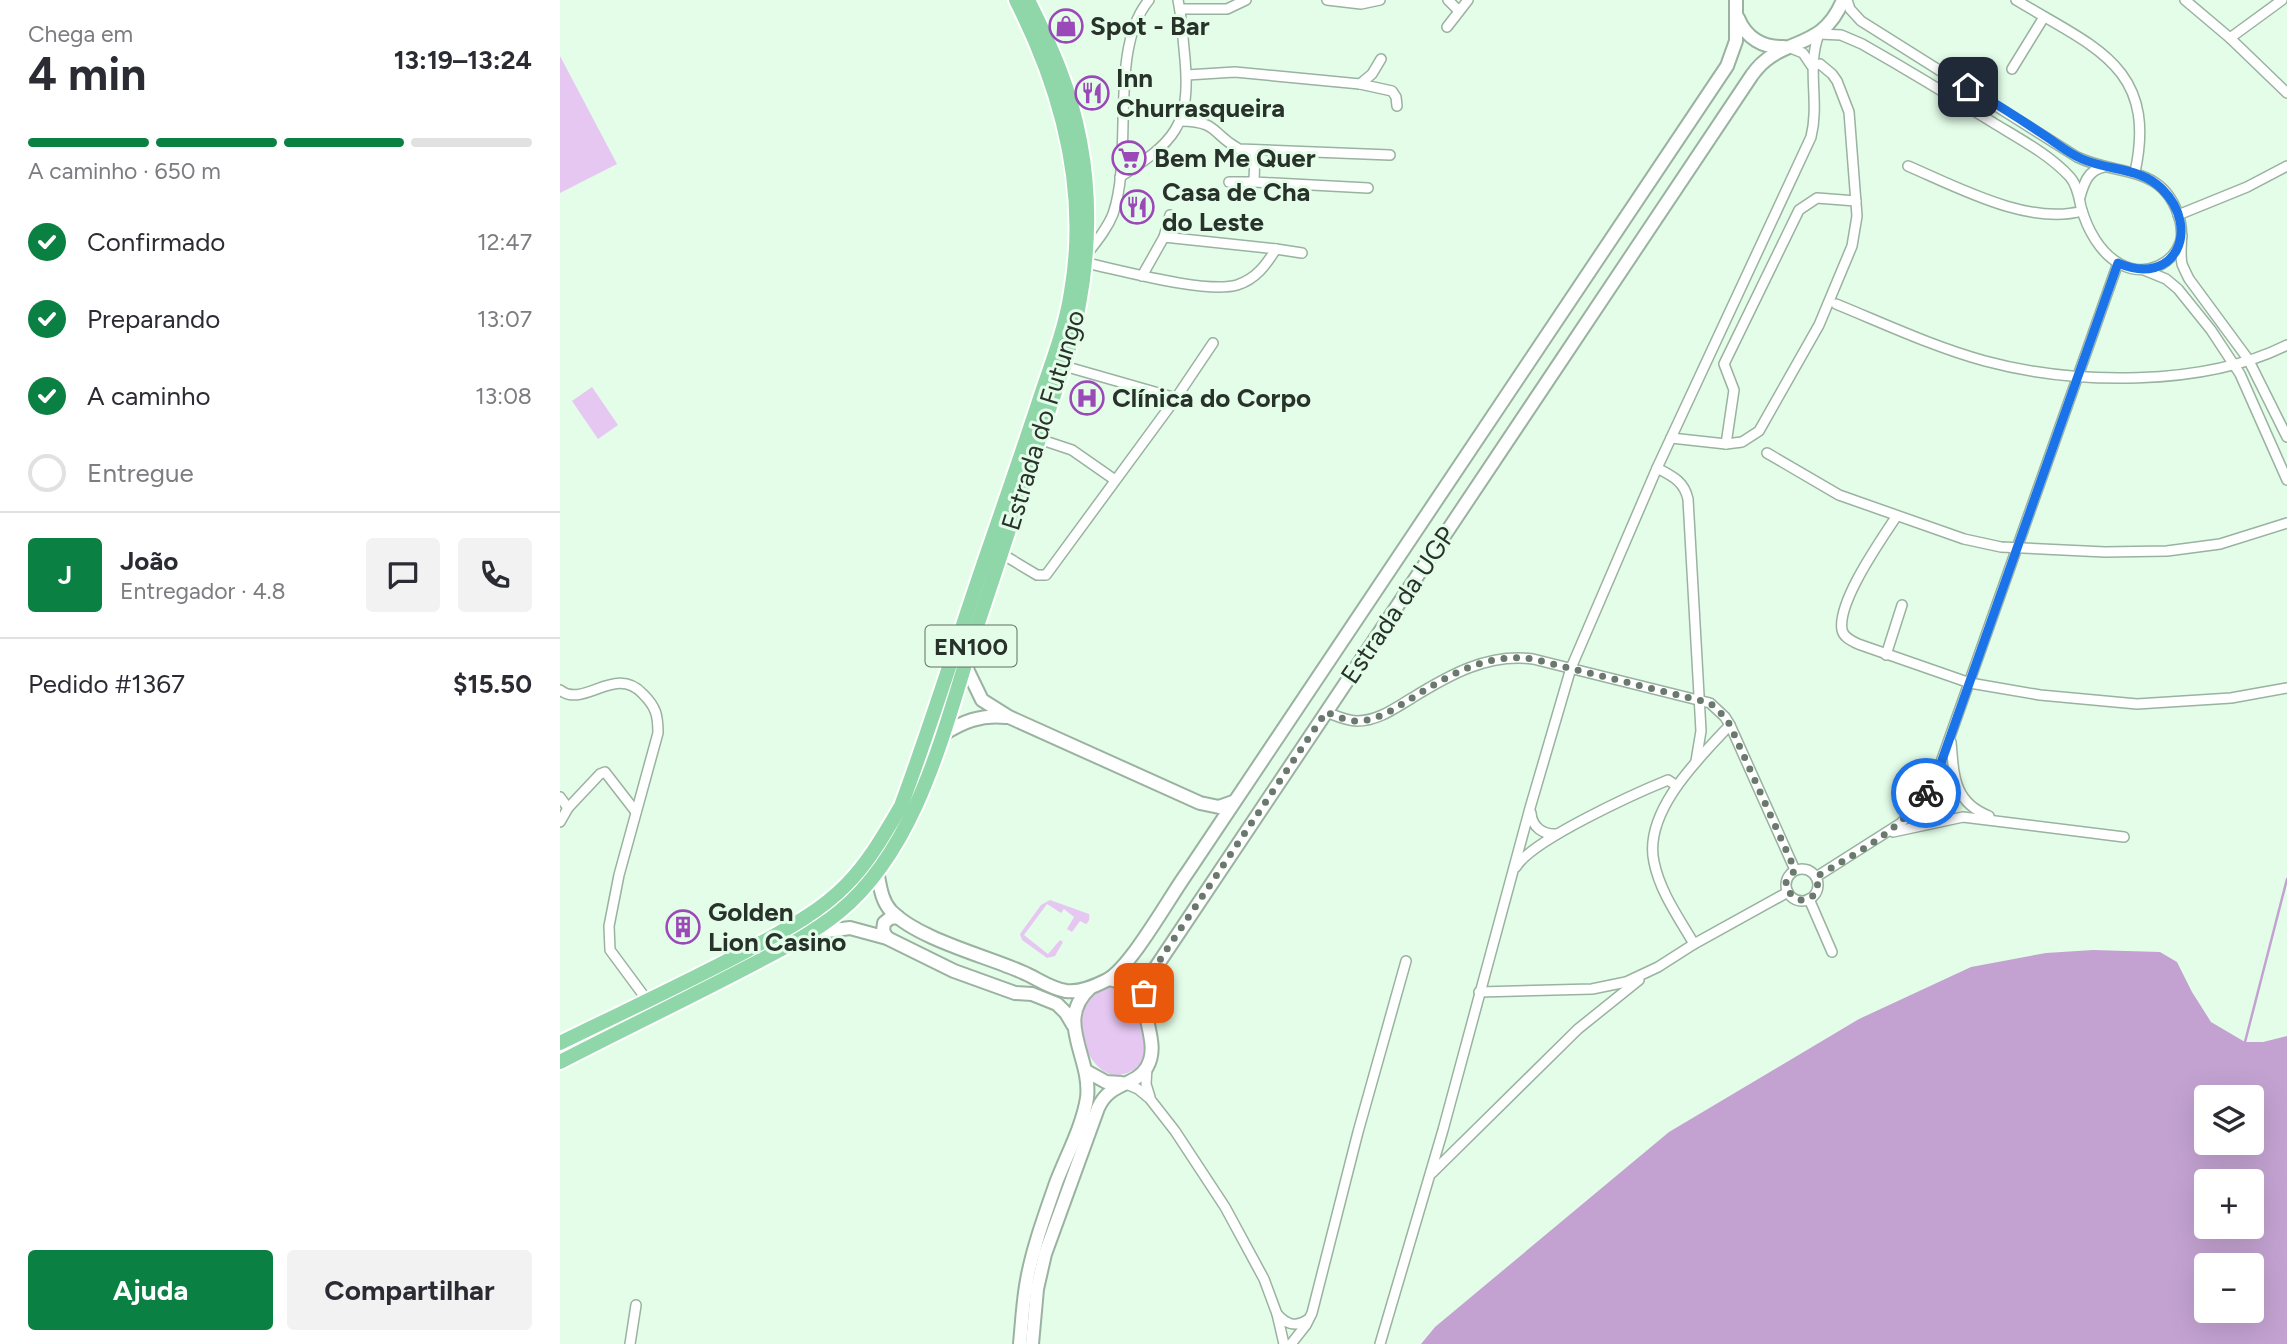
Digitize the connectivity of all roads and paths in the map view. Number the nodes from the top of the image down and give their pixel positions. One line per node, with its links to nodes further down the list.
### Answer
1 (1016, 0): 115 (main road, Estrada do Futungo / EN100)
2 (1028, 0): 48 (main road, Estrada do Futungo / EN100)
3 (1149, 0): 35 (street)
4 (1246, 0): 13 (street)
5 (1327, 0): 6 (street)
6 (1380, 0)
7 (1448, 0): 15 (street)
8 (1468, 0): 15 (street)
9 (1845, 0): 18 (main road); 33 (street)
10 (2016, 0): 16 (street)
11 (2185, 0): 19 (street)
12 (2282, 0): 19 (street)
13 (1179, 5): 24 (street)
14 (1736, 5): 20 (main road); 88 (main road)
15 (1459, 12): 17 (street)
16 (2044, 17): 23 (street); 34 (street)
17 (1447, 27)
18 (1819, 34): 20 (main road, Estrada da UGP); 22 (street); 39 (street)
19 (2230, 38): 26 (street)
20 (1788, 47): 22 (street); 80 (main road, Estrada da UGP)
21 (1381, 59): 25 (street)
22 (1812, 66): 40 (street); 61 (street)
23 (2012, 69)
24 (1186, 75): 25 (street); 28 (street)
25 (1360, 84): 27 (street)
26 (2287, 93)
27 (1397, 106)
28 (1181, 121): 29 (street); 35 (street)
29 (1255, 150): 30 (street); 37 (street)
30 (1390, 155)
31 (1908, 166): 41 (street)
32 (2287, 166): 43 (street)
33 (2106, 167): 34 (street); 39 (street)
34 (2135, 172): 43 (street)
35 (1119, 177): 48 (street)
36 (1229, 182): 37 (street)
37 (1254, 182): 38 (street)
38 (1368, 188)
39 (2079, 200): 41 (street)
40 (1856, 201): 63 (street); 63 (street)
41 (2082, 211): 49 (street)
42 (1170, 215): 45 (street)
43 (2178, 215): 44 (street)
44 (2182, 236): 50 (street); 55 (street)
45 (1164, 237): 46 (street); 51 (street)
46 (1276, 249): 47 (street); 51 (street)
47 (1303, 253)
48 (1086, 258): 51 (street); 57 (main road, Estrada do Futungo / EN100)
49 (2118, 263): 50 (street); 58 (street)
50 (2142, 269): 56 (street)
51 (1142, 276)
52 (1836, 304): 58 (street)
53 (1213, 343): 59 (street)
54 (2287, 345): 55 (street)
55 (2248, 359): 56 (street); 60 (street)
56 (2233, 364): 58 (street); 67 (street)
57 (1064, 366): 59 (street); 62 (main road, Estrada do Futungo / EN100)
58 (2079, 376): 70 (street)
59 (1176, 398): 66 (street)
60 (2287, 437)
61 (1671, 438): 63 (street); 65 (street)
62 (1039, 439): 66 (street); 71 (main road, Estrada do Futungo / EN100)
63 (1726, 444)
64 (1767, 453): 68 (street)
65 (1657, 468): 75 (street); 79 (street)
66 (1115, 480): 71 (street)
67 (2287, 480)
68 (1896, 517): 70 (street); 73 (street)
69 (2287, 523): 70 (street)
70 (2016, 548): 76 (street)
71 (1002, 554): 74 (main road, Estrada do Futungo / EN100)
72 (1902, 605): 73 (street)
73 (1886, 656): 76 (street)
74 (965, 665): 81 (main road); 83 (main road, Estrada do Futungo / EN100)
75 (1572, 668): 79 (street); 80 (street); 91 (street)
76 (1970, 683): 77 (street); 84 (street)
77 (2287, 688)
78 (560, 690): 92 (street)
79 (1700, 700): 82 (street); 85 (street)
80 (1326, 712): 116 (main road, Estrada da UGP)
81 (1009, 717): 83 (main road); 89 (main road)
82 (1730, 725): 85 (street); 99 (street)
83 (942, 736): 100 (main road, Estrada do Futungo / EN100)
84 (1950, 736): 93 (street); 96 (street)
85 (1696, 761): 86 (street)
86 (1677, 786): 95 (street); 108 (street)
87 (560, 797): 90 (street)
88 (1234, 801): 89 (main road); 97 (main road)
89 (1200, 803): 97 (main road)
90 (568, 808): 92 (street); 94 (street)
91 (1530, 808): 95 (street); 101 (street)
92 (636, 812): 115 (street)
93 (1999, 820): 96 (street); 98 (street)
94 (560, 822)
95 (1562, 833): 101 (street)
96 (1888, 833): 102 (street)
97 (1213, 834): 112 (main road)
98 (2124, 837)
99 (1795, 870): 102 (street); 103 (street)
100 (877, 871): 105 (main road); 107 (main road, Estrada do Futungo / EN100)
101 (1513, 873): 114 (street)
102 (1816, 877): 104 (street)
103 (1788, 892): 104 (street); 108 (street)
104 (1809, 899): 109 (street)
105 (898, 917): 106 (main road); 113 (main road)
106 (887, 938): 107 (main road); 117 (main road)
107 (793, 943): 119 (main road, Estrada do Futungo / EN100)
108 (1694, 944): 111 (street)
109 (1832, 952)
110 (1406, 961): 127 (street)
111 (1658, 967): 114 (street); 124 (street)
112 (1109, 979): 113 (main road); 116 (main road)
113 (1090, 988): 117 (main road)
114 (1479, 992): 124 (street)
115 (647, 1000): 118 (main road, Estrada do Futungo / EN100)
116 (1143, 1007): 120 (main road, Estrada da UGP)
117 (1074, 1027): 121 (main road)
118 (560, 1043)
119 (560, 1062)
120 (1147, 1067): 122 (main road); 123 (street)
121 (1087, 1071): 122 (main road); 129 (main road)
122 (1124, 1083): 123 (street); 130 (main road)
123 (1150, 1099): 126 (street)
124 (1429, 1175): 133 (street)
125 (636, 1305): 128 (street)
126 (1277, 1314): 127 (street); 131 (street)
127 (1309, 1319): 132 (street)
128 (630, 1344)
129 (1020, 1344)
130 (1031, 1344)
131 (1284, 1344)
132 (1291, 1344)
133 (1380, 1344)

